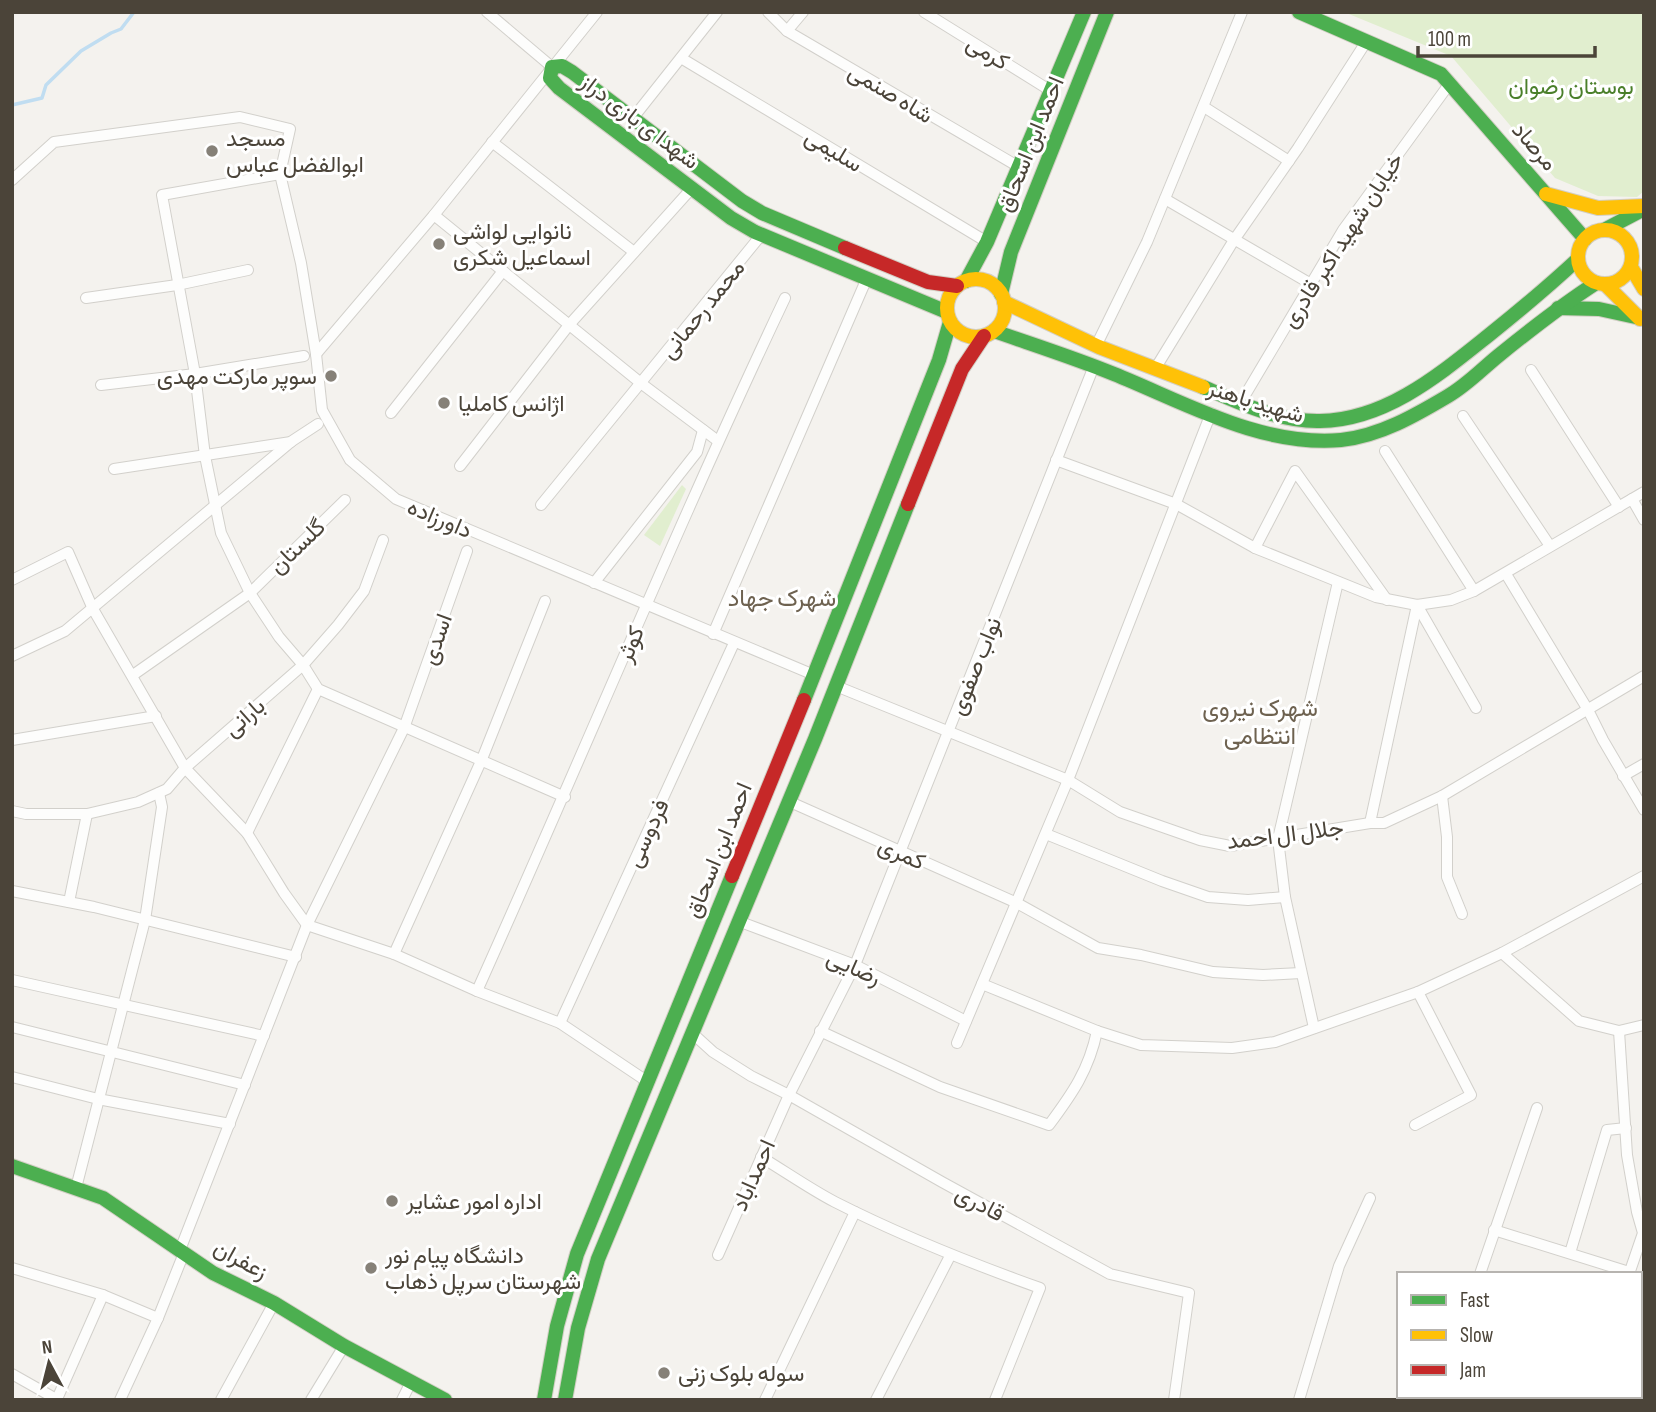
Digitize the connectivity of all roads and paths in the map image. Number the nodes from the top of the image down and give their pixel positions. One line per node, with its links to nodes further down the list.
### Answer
1 (486, 12): 14 (street)
2 (597, 12): 14 (street)
3 (717, 12): 13 (street)
4 (768, 12): 11 (street, شاه صنمی)
5 (803, 12): 11 (street)
6 (925, 12): 16 (street, کرمی)
7 (1107, 12): 48 (main road, احمد ابن اسحاق)
8 (1242, 12): 17 (street)
9 (1299, 12): 12 (main road, مرصاد)
10 (1080, 14): 16 (main road, احمد ابن اسحاق)
11 (787, 31): 21 (street, شاه صنمی)
12 (1366, 42): 15 (main road, مرصاد); 20 (street)
13 (681, 58): 18 (street); 33 (street, سلیمی)
14 (552, 67): 18 (main road, شهدا ی بازی دراز); 19 (street); 24 (main road, شهدا ی بازی دراز)
15 (1450, 83): 25 (main road, مرصاد); 42 (street, خیابان شهید اکبر قادری)
16 (1051, 91): 21 (main road, احمد ابن اسحاق)
17 (1204, 107): 20 (street); 26 (street)
18 (633, 118): 41 (main road, شهدا ی بازی دراز)
19 (492, 142): 28 (street); 35 (street)
20 (1289, 161): 32 (street)
21 (1019, 167): 33 (main road, احمد ابن اسحاق)
22 (280, 174): 23 (street); 44 (street); 55 (street, داورزاده)
23 (12, 180)
24 (692, 188): 30 (main road, شهدا ی بازی دراز); 35 (street)
25 (1546, 194): 27 (main road); 31 (main road, مرصاد)
26 (1165, 199): 32 (street); 54 (street)
27 (1644, 207): 29 (main road)
28 (434, 215): 39 (street); 55 (street)
29 (1604, 230): 31 (main road); 37 (main road)
30 (762, 234): 40 (main road, شهدا ی بازی دراز); 61 (street, محمد رحمانی)
31 (1585, 239): 36 (main road)
32 (1234, 240): 42 (street); 58 (street)
33 (987, 242): 41 (main road, احمد ابن اسحاق)
34 (1644, 244): 37 (main road)
35 (634, 252): 52 (street)
36 (1578, 259): 43 (main road); 64 (main road, شهید باهنر)
37 (1632, 262): 43 (main road); 45 (main road)
38 (248, 270): 44 (street)
39 (503, 271): 52 (street); 66 (street)
40 (867, 278): 50 (main road, شهدا ی بازی دراز); 101 (street)
41 (962, 283): 48 (main road); 50 (main road)
42 (1311, 284): 64 (street, خیابان شهید اکبر قادری)
43 (1601, 284): 49 (main road, شهید باهنر); 51 (main road)
44 (177, 285): 46 (street); 60 (street)
45 (1644, 289)
46 (86, 298)
47 (785, 298): 72 (street, کوثر)
48 (1003, 298): 53 (main road); 54 (main road, شهید باهنر)
49 (1556, 308): 51 (main road); 68 (main road, شهید باهنر)
50 (949, 317): 53 (main road); 106 (main road, احمد ابن اسحاق)
51 (1642, 321)
52 (569, 325): 61 (street); 76 (street)
53 (989, 333): 57 (main road, شهید باهنر); 108 (main road, احمد ابن اسحاق)
54 (1096, 346): 58 (main road, شهید باهنر)
55 (317, 354): 93 (street, داورزاده)
56 (304, 356): 60 (street)
57 (1094, 366): 65 (main road, شهید باهنر); 75 (street, نواب صفوی)
58 (1155, 369): 63 (main road, شهید باهنر)
59 (1531, 370): 84 (street)
60 (195, 374): 62 (street); 74 (street)
61 (642, 384): 70 (street); 83 (street, محمد رحمانی)
62 (101, 385)
63 (1211, 390): 64 (main road, شهید باهنر); 65 (main road)
64 (1242, 402): 68 (main road)
65 (1206, 411): 68 (main road, شهید باهنر); 81 (street)
66 (391, 413)
67 (1462, 416): 87 (street)
68 (1236, 423)
69 (318, 424): 71 (street)
70 (703, 430): 72 (street); 93 (street)
71 (292, 441): 74 (street); 82 (street)
72 (718, 441): 98 (street, کوثر)
73 (1385, 451): 94 (street)
74 (205, 456): 77 (street); 82 (street)
75 (1056, 460): 81 (street); 114 (street, نواب صفوی)
76 (460, 466)
77 (114, 469)
78 (1644, 492): 79 (street)
79 (1632, 499): 84 (street); 85 (street)
80 (345, 500): 95 (street, گلستان)
81 (1176, 504): 88 (street); 120 (street)
82 (215, 505): 95 (street); 100 (street)
83 (541, 505)
84 (1619, 507): 87 (street)
85 (1644, 520)
86 (383, 540): 104 (street, بارانی)
87 (1550, 546): 90 (street)
88 (1255, 548): 92 (street); 96 (street)
89 (467, 551): 113 (street, اسدی)
90 (1506, 574): 94 (street); 111 (street)
91 (12, 580): 100 (street)
92 (1338, 582): 96 (street); 131 (street)
93 (594, 583): 98 (street, داورزاده)
94 (1474, 591): 99 (street)
95 (250, 593): 104 (street); 105 (street, گلستان)
96 (1387, 600): 99 (street)
97 (545, 601): 116 (street)
98 (646, 605): 101 (street, داورزاده); 123 (street, کوثر)
99 (1418, 605): 110 (street); 128 (street)
100 (93, 608): 103 (street); 105 (street)
101 (713, 634): 102 (street, داورزاده)
102 (734, 643): 106 (street, داورزاده); 154 (street, فردوسی)
103 (12, 656)
104 (303, 665): 109 (street); 118 (street, بارانی)
105 (133, 675): 112 (street)
106 (814, 675): 152 (main road, احمد ابن اسحاق)
107 (1644, 676): 111 (street, جلال ال احمد)
108 (836, 686): 114 (street, جلال ال احمد); 124 (main road, احمد ابن اسحاق)
109 (318, 689): 113 (street); 129 (street)
110 (1476, 708)
111 (1588, 710): 119 (street); 122 (street, جلال ال احمد)
112 (156, 716): 115 (street); 118 (street)
113 (404, 728): 116 (street); 141 (street, اسدی)
114 (948, 731): 120 (street, جلال ال احمد); 132 (street, نواب صفوی)
115 (12, 740)
116 (482, 760): 123 (street); 143 (street)
117 (1644, 764): 119 (street)
118 (186, 768): 121 (street, بارانی); 129 (street)
119 (1623, 776): 125 (street)
120 (1068, 780): 130 (street); 131 (street, جلال ال احمد)
121 (159, 793): 127 (street); 139 (street)
122 (1442, 796): 128 (street, جلال ال احمد); 138 (street)
123 (565, 797): 149 (street, کوثر)
124 (788, 801): 132 (street, کمری); 140 (main road, احمد ابن اسحاق)
125 (1644, 810)
126 (12, 811): 127 (street)
127 (87, 814): 136 (street)
128 (1370, 823): 131 (street, جلال ال احمد)
129 (247, 833): 141 (street)
130 (1046, 834): 135 (street); 137 (street)
131 (1278, 839): 135 (street)
132 (899, 852): 137 (street, کمری); 145 (street, نواب صفوی)
133 (1644, 876): 142 (street)
134 (12, 891): 136 (street)
135 (1285, 897): 146 (street)
136 (69, 902): 139 (street)
137 (1017, 903): 146 (street, کمری); 148 (street)
138 (1462, 914)
139 (145, 920): 144 (street); 151 (street)
140 (738, 921): 145 (street, رضایی); 161 (main road, احمد ابن اسحاق)
141 (307, 925): 143 (street); 144 (street, اسدی)
142 (1502, 953): 150 (street); 160 (street)
143 (394, 954): 149 (street)
144 (296, 957): 162 (street, اسدی)
145 (855, 965): 153 (street, رضایی); 158 (street, نواب صفوی)
146 (1301, 973): 157 (street)
147 (12, 980): 151 (street)
148 (982, 984): 153 (street); 159 (street)
149 (477, 991): 154 (street)
150 (1418, 992): 157 (street); 174 (street)
151 (123, 1004): 162 (street); 164 (street)
152 (673, 1021): 161 (main road); 165 (main road, احمد ابن اسحاق)
153 (966, 1021): 163 (street)
154 (560, 1023): 168 (street)
155 (1644, 1025): 160 (street)
156 (12, 1027): 164 (street)
157 (1314, 1028): 159 (street)
158 (820, 1031): 159 (street); 170 (street, احمداباد)
159 (1097, 1031)
160 (1619, 1031): 175 (street)
161 (691, 1032): 166 (main road, احمد ابن اسحاق); 170 (street, قادری)
162 (264, 1036): 169 (street, اسدی)
163 (957, 1043)
164 (110, 1051): 169 (street); 171 (street)
165 (655, 1066): 166 (main road); 168 (main road, احمد ابن اسحاق)
166 (674, 1073): 203 (main road, احمد ابن اسحاق)
167 (12, 1077): 171 (street)
168 (648, 1082): 202 (main road, احمد ابن اسحاق)
169 (245, 1085): 173 (street, اسدی)
170 (789, 1095): 176 (street, احمداباد); 207 (street, قادری)
171 (98, 1099): 173 (street); 178 (street)
172 (1537, 1108): 181 (street)
173 (230, 1125): 182 (street, اسدی)
174 (1415, 1125)
175 (1626, 1128): 183 (street); 189 (street)
176 (761, 1157): 180 (street); 184 (street, احمداباد)
177 (12, 1166): 178 (main road, زعفران)
178 (76, 1188): 182 (main road, زعفران)
179 (1370, 1198): 208 (street)
180 (855, 1212): 185 (street); 204 (street)
181 (1494, 1230): 183 (street); 187 (street)
182 (182, 1251): 191 (main road, زعفران); 192 (street, اسدی)
183 (1570, 1253): 188 (street)
184 (718, 1255)
185 (950, 1256): 205 (street); 206 (street)
186 (12, 1268): 190 (street)
187 (1481, 1272)
188 (1626, 1272)
189 (1629, 1272)
190 (103, 1295): 192 (street); 196 (street)
191 (274, 1303): 193 (main road, زعفران); 198 (street)
192 (158, 1318): 197 (street, اسدی)
193 (344, 1346): 195 (main road, زعفران); 199 (street)
194 (12, 1374): 196 (street)
195 (411, 1382): 200 (street); 201 (main road, زعفران)
196 (57, 1400)
197 (120, 1400)
198 (221, 1400)
199 (311, 1400)
200 (402, 1400)
201 (445, 1400)
202 (544, 1400)
203 (565, 1400)
204 (765, 1400)
205 (876, 1400)
206 (995, 1400)
207 (1174, 1400)
208 (1299, 1400)

